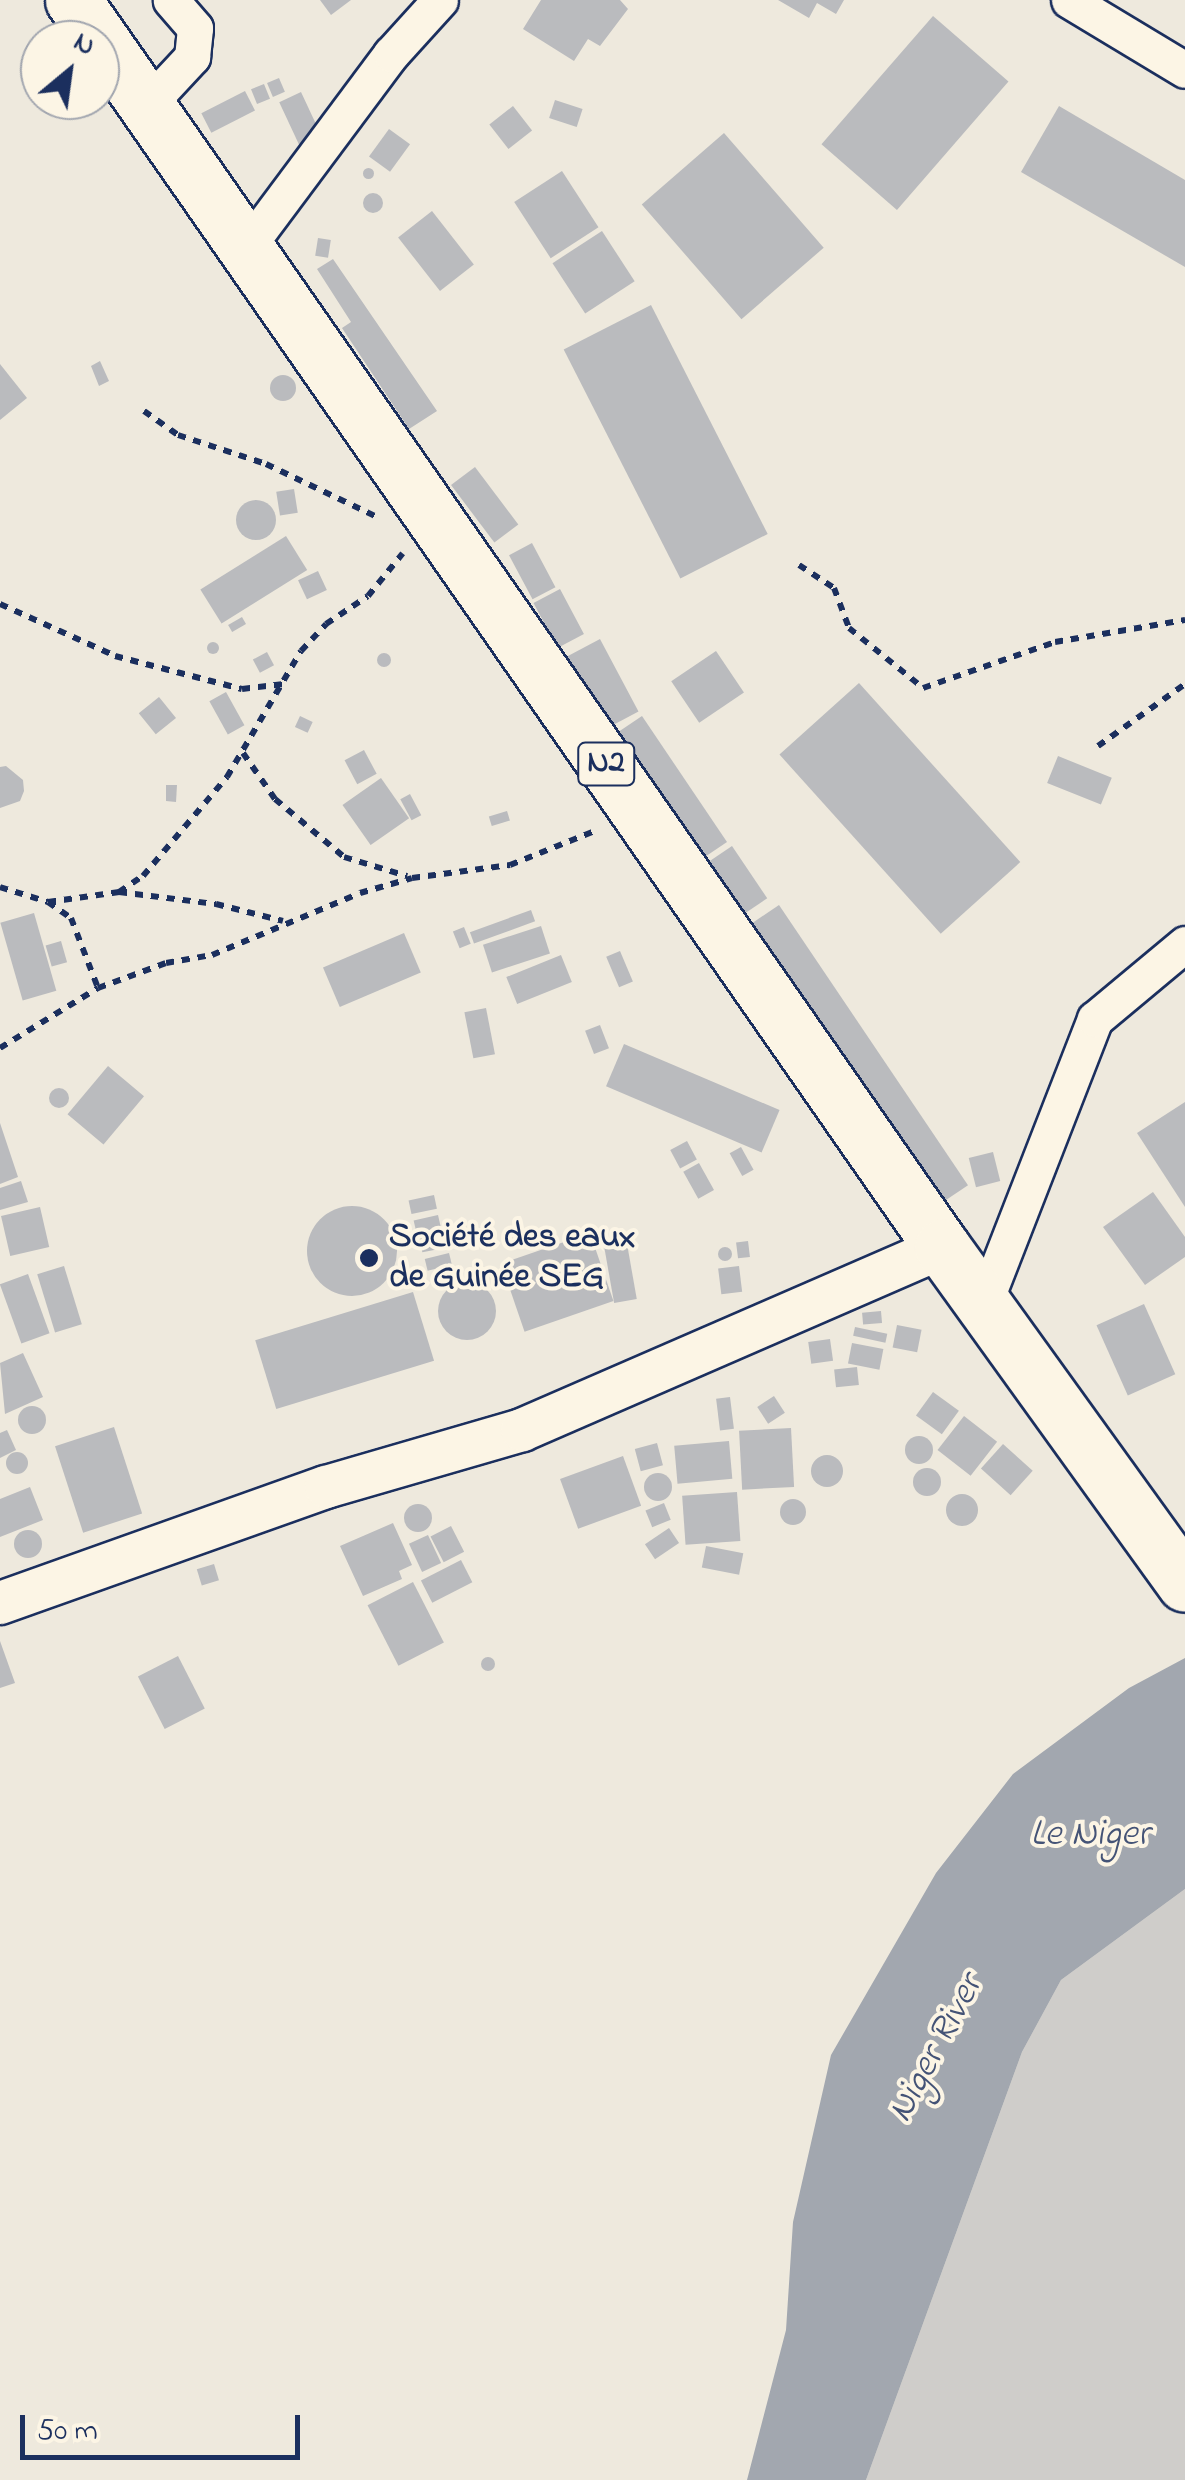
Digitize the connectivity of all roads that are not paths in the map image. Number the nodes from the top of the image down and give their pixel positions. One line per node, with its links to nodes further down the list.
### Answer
1 (73, 0): 8 (highway, N2)
2 (171, 0): 8 (street)
3 (409, 0): 6 (street)
4 (440, 0): 6 (street)
5 (1069, 0): 7 (street)
6 (391, 54): 9 (street)
7 (1185, 70)
8 (150, 102): 9 (highway, N2)
9 (246, 248): 11 (highway, N2)
10 (1185, 944): 12 (street)
11 (942, 1248): 12 (highway, N2); 14 (street)
12 (983, 1306): 13 (highway, N2)
13 (1185, 1584)
14 (0, 1603)

